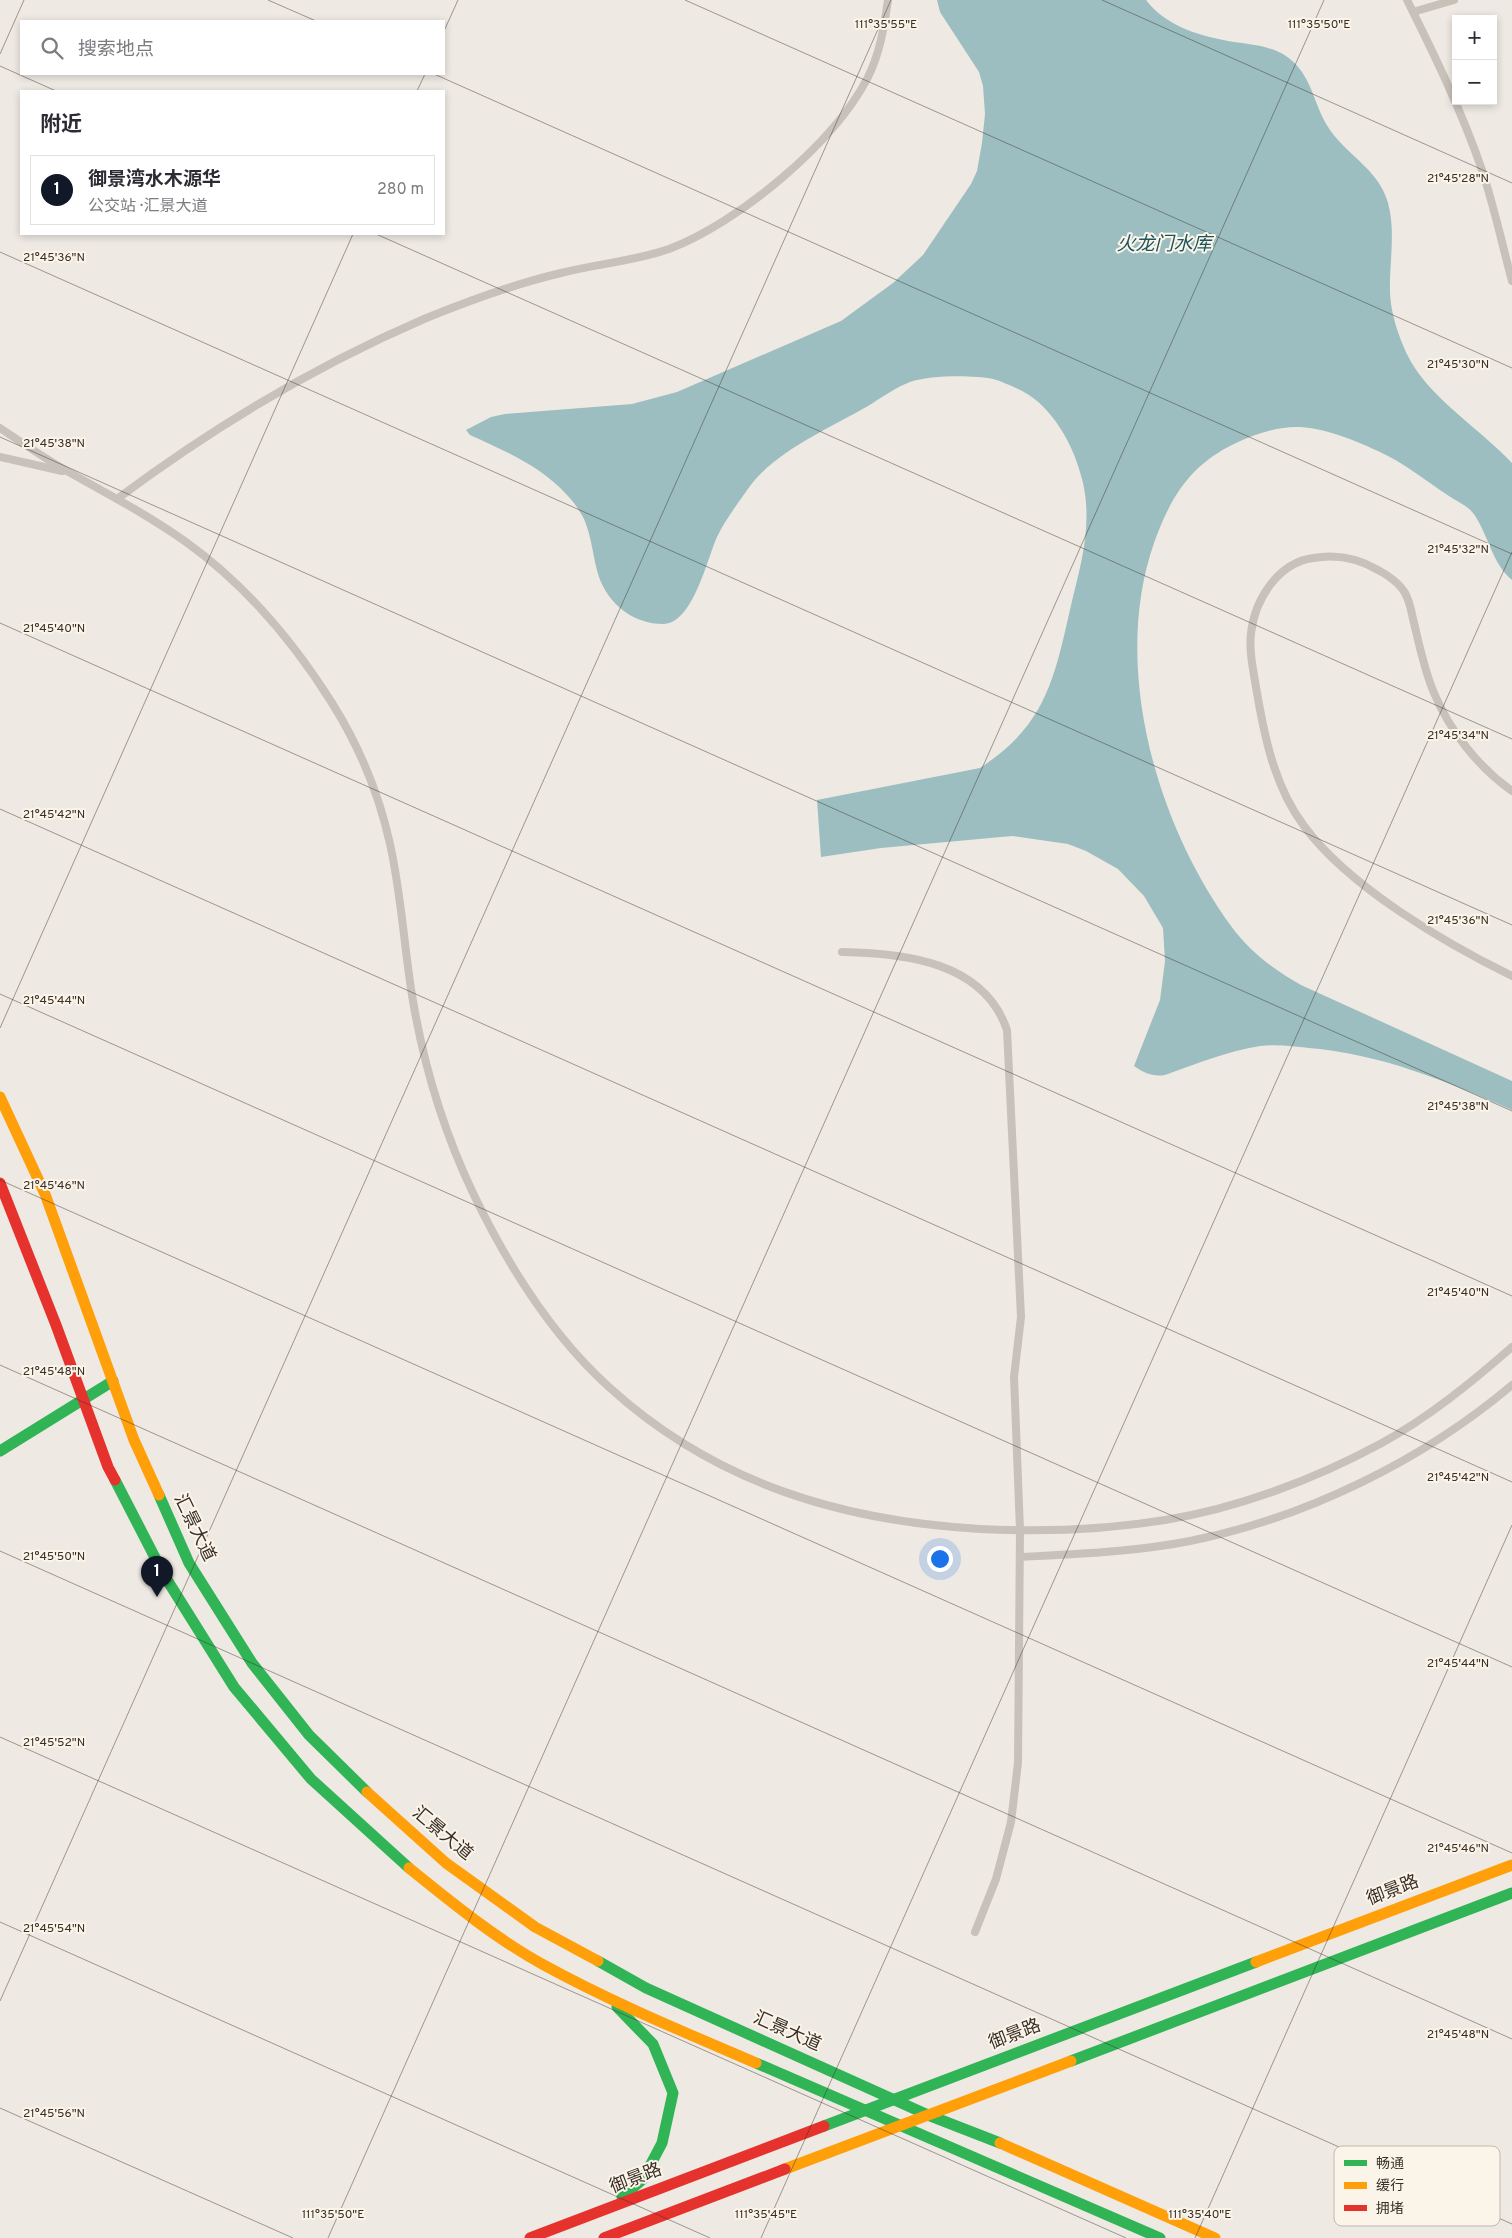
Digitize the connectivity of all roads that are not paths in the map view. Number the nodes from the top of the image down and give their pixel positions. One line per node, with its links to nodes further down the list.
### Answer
1 (888, 0): 9 (lane)
2 (1407, 0): 4 (lane)
3 (1454, 0): 4 (lane)
4 (1413, 12): 5 (lane)
5 (1512, 280)
6 (0, 428): 8 (lane)
7 (0, 456): 8 (lane)
8 (69, 472): 9 (lane)
9 (117, 499): 20 (lane)
10 (1512, 791): 12 (lane)
11 (842, 952): 20 (lane)
12 (1512, 976)
13 (0, 1097): 16 (main road, 汇景大道)
14 (0, 1183): 18 (main road)
15 (1512, 1347): 20 (lane)
16 (113, 1381): 18 (main road); 26 (main road, 汇景大道)
17 (1512, 1386): 21 (lane)
18 (83, 1400): 19 (main road); 25 (main road)
19 (0, 1451)
20 (1020, 1530): 21 (lane)
21 (1020, 1557): 24 (lane)
22 (1512, 1865): 26 (main road, 御景路)
23 (1512, 1893): 28 (main road)
24 (975, 1932)
25 (610, 2000): 27 (main road); 30 (main road)
26 (894, 2100): 27 (main road, 御景路); 28 (main road, 汇景大道)
27 (865, 2111): 29 (main road); 30 (main road, 御景路)
28 (928, 2115): 29 (main road); 34 (main road, 汇景大道)
29 (900, 2126): 32 (main road); 33 (main road)
30 (608, 2208): 31 (main road, 御景路)
31 (530, 2238)
32 (604, 2238)
33 (1160, 2238)
34 (1215, 2238)

